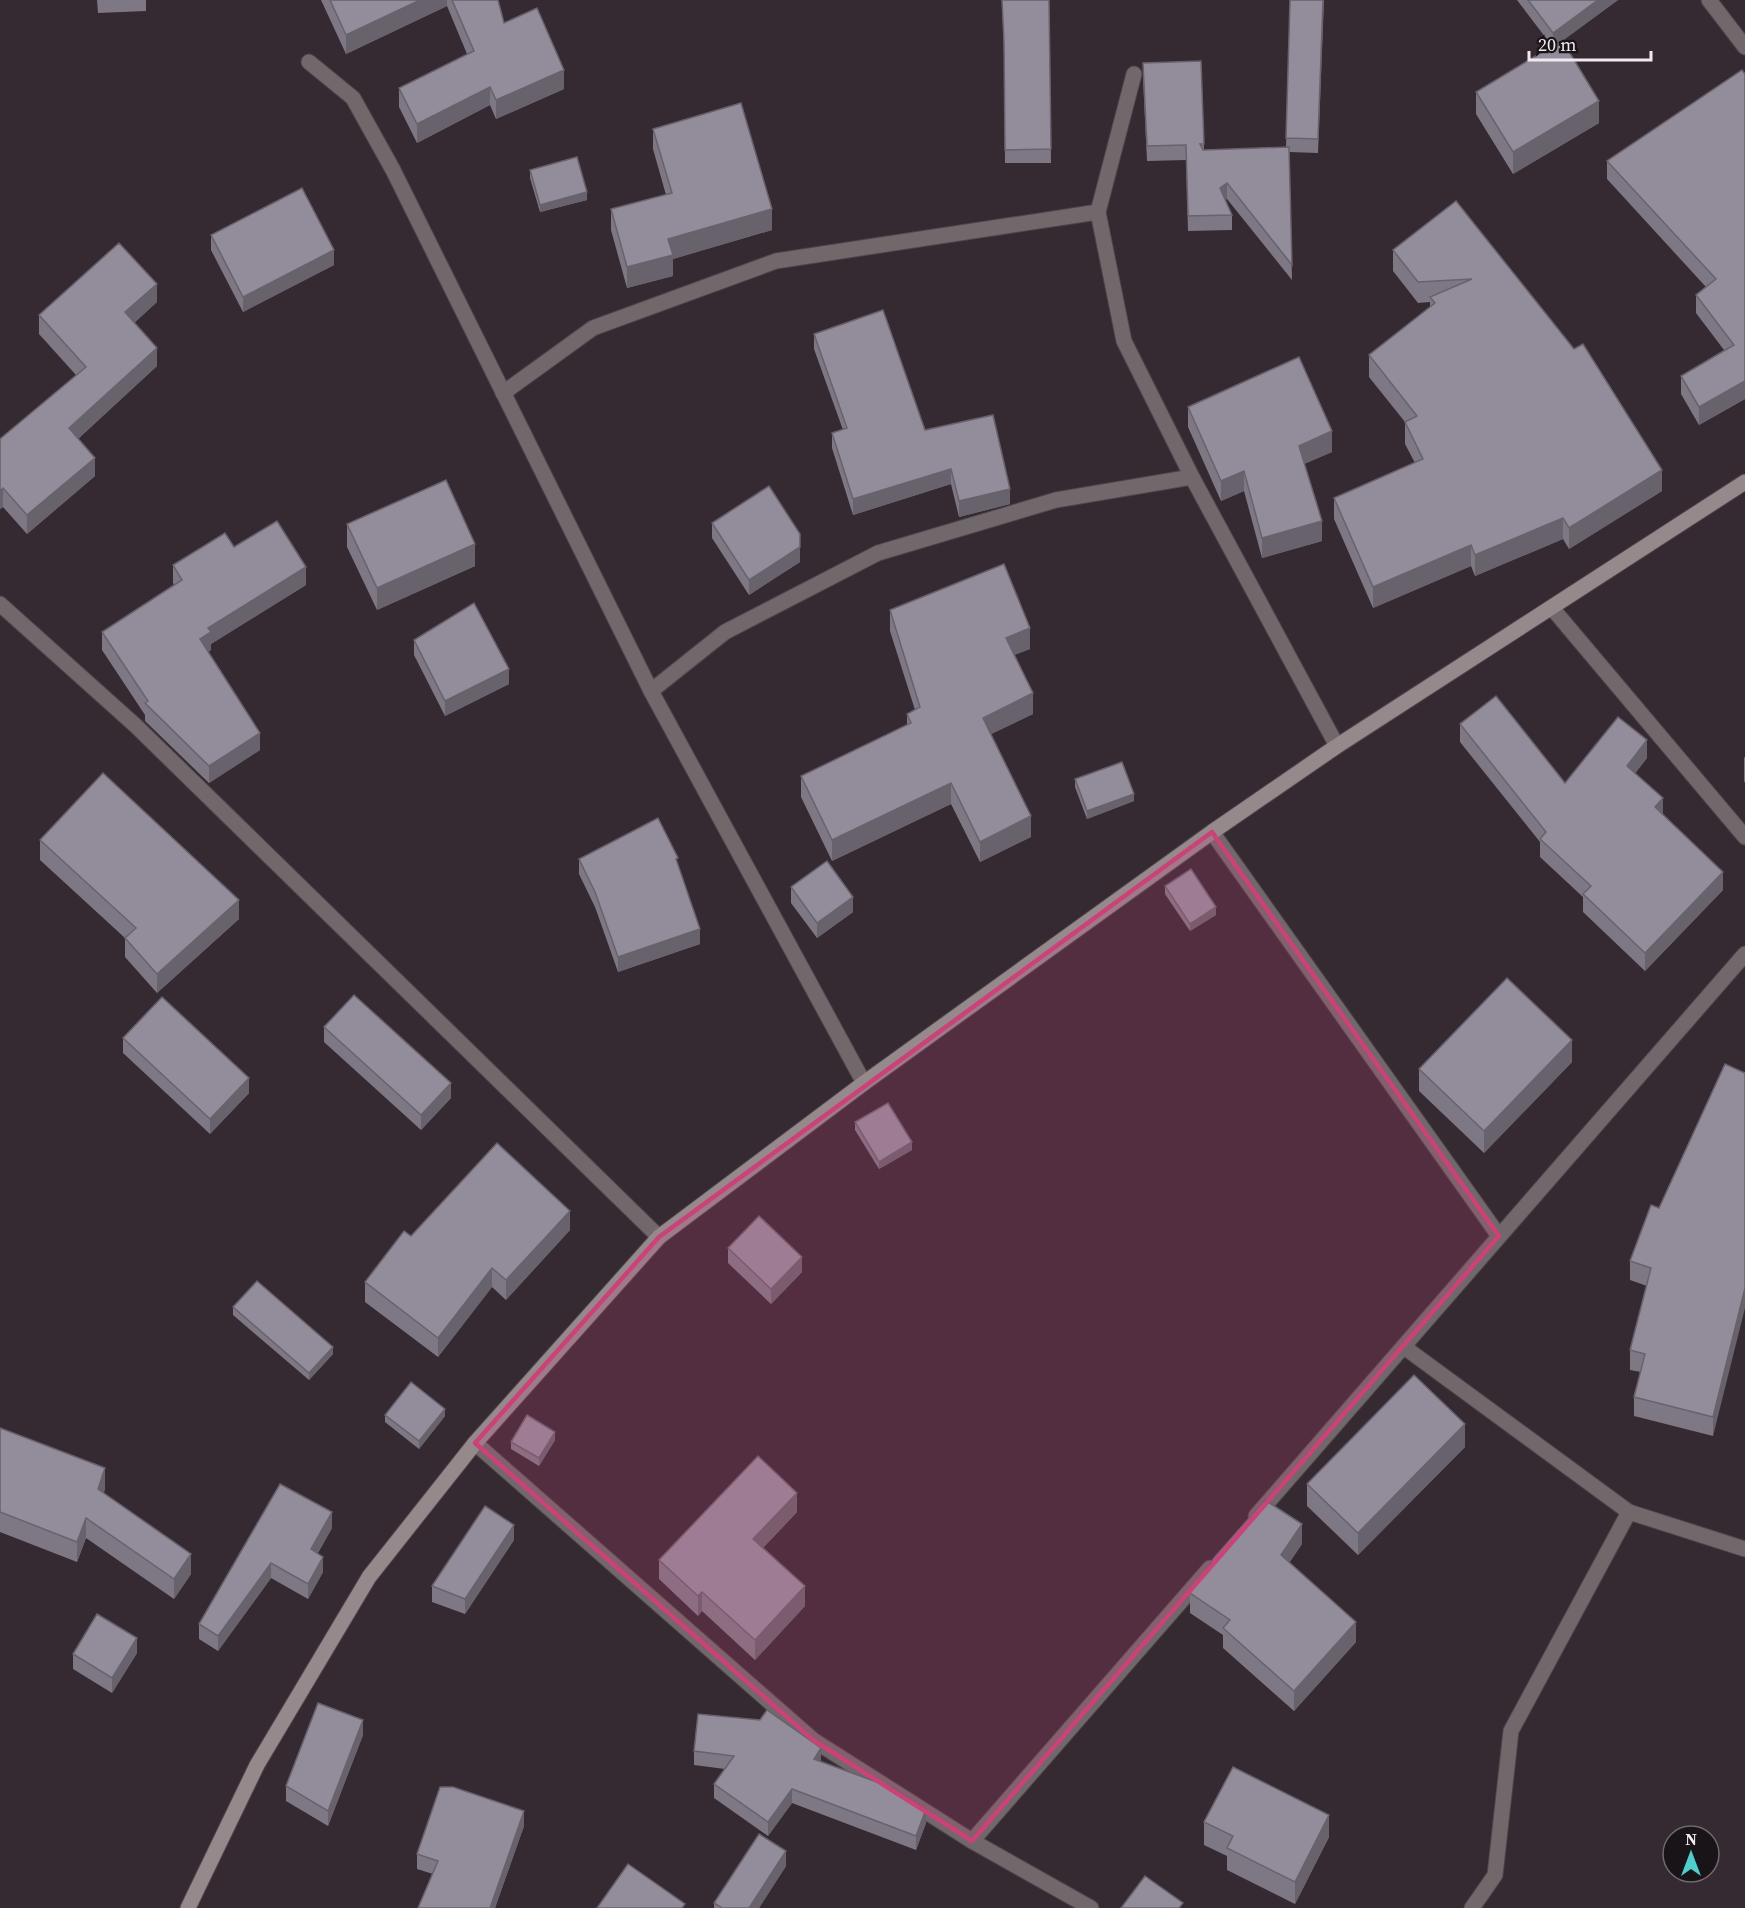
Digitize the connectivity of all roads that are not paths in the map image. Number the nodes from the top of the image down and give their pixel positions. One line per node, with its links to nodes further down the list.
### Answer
1 (1708, 0): 2 (street)
2 (1745, 47)
3 (309, 62): 6 (street)
4 (1134, 74): 5 (street)
5 (1098, 212): 6 (street); 7 (street)
6 (503, 393): 11 (street)
7 (1192, 477): 11 (street); 12 (street)
8 (1745, 482): 10 (street)
9 (0, 604): 18 (street)
10 (1552, 608): 12 (street); 14 (street)
11 (651, 691): 16 (street)
12 (1337, 746): 13 (street)
13 (1212, 832): 16 (street); 17 (street)
14 (1745, 837)
15 (1745, 954): 17 (street)
16 (864, 1083): 18 (street)
17 (1499, 1236): 19 (street)
18 (659, 1237): 20 (street)
19 (1404, 1347): 21 (street); 22 (street)
20 (475, 1443): 25 (street); 26 (street)
21 (1629, 1512): 23 (street); 28 (street)
22 (1246, 1527)
23 (1745, 1549)
24 (1223, 1554): 25 (street)
25 (972, 1841): 27 (street)
26 (188, 1908)
27 (1091, 1908)
28 (1472, 1908)

